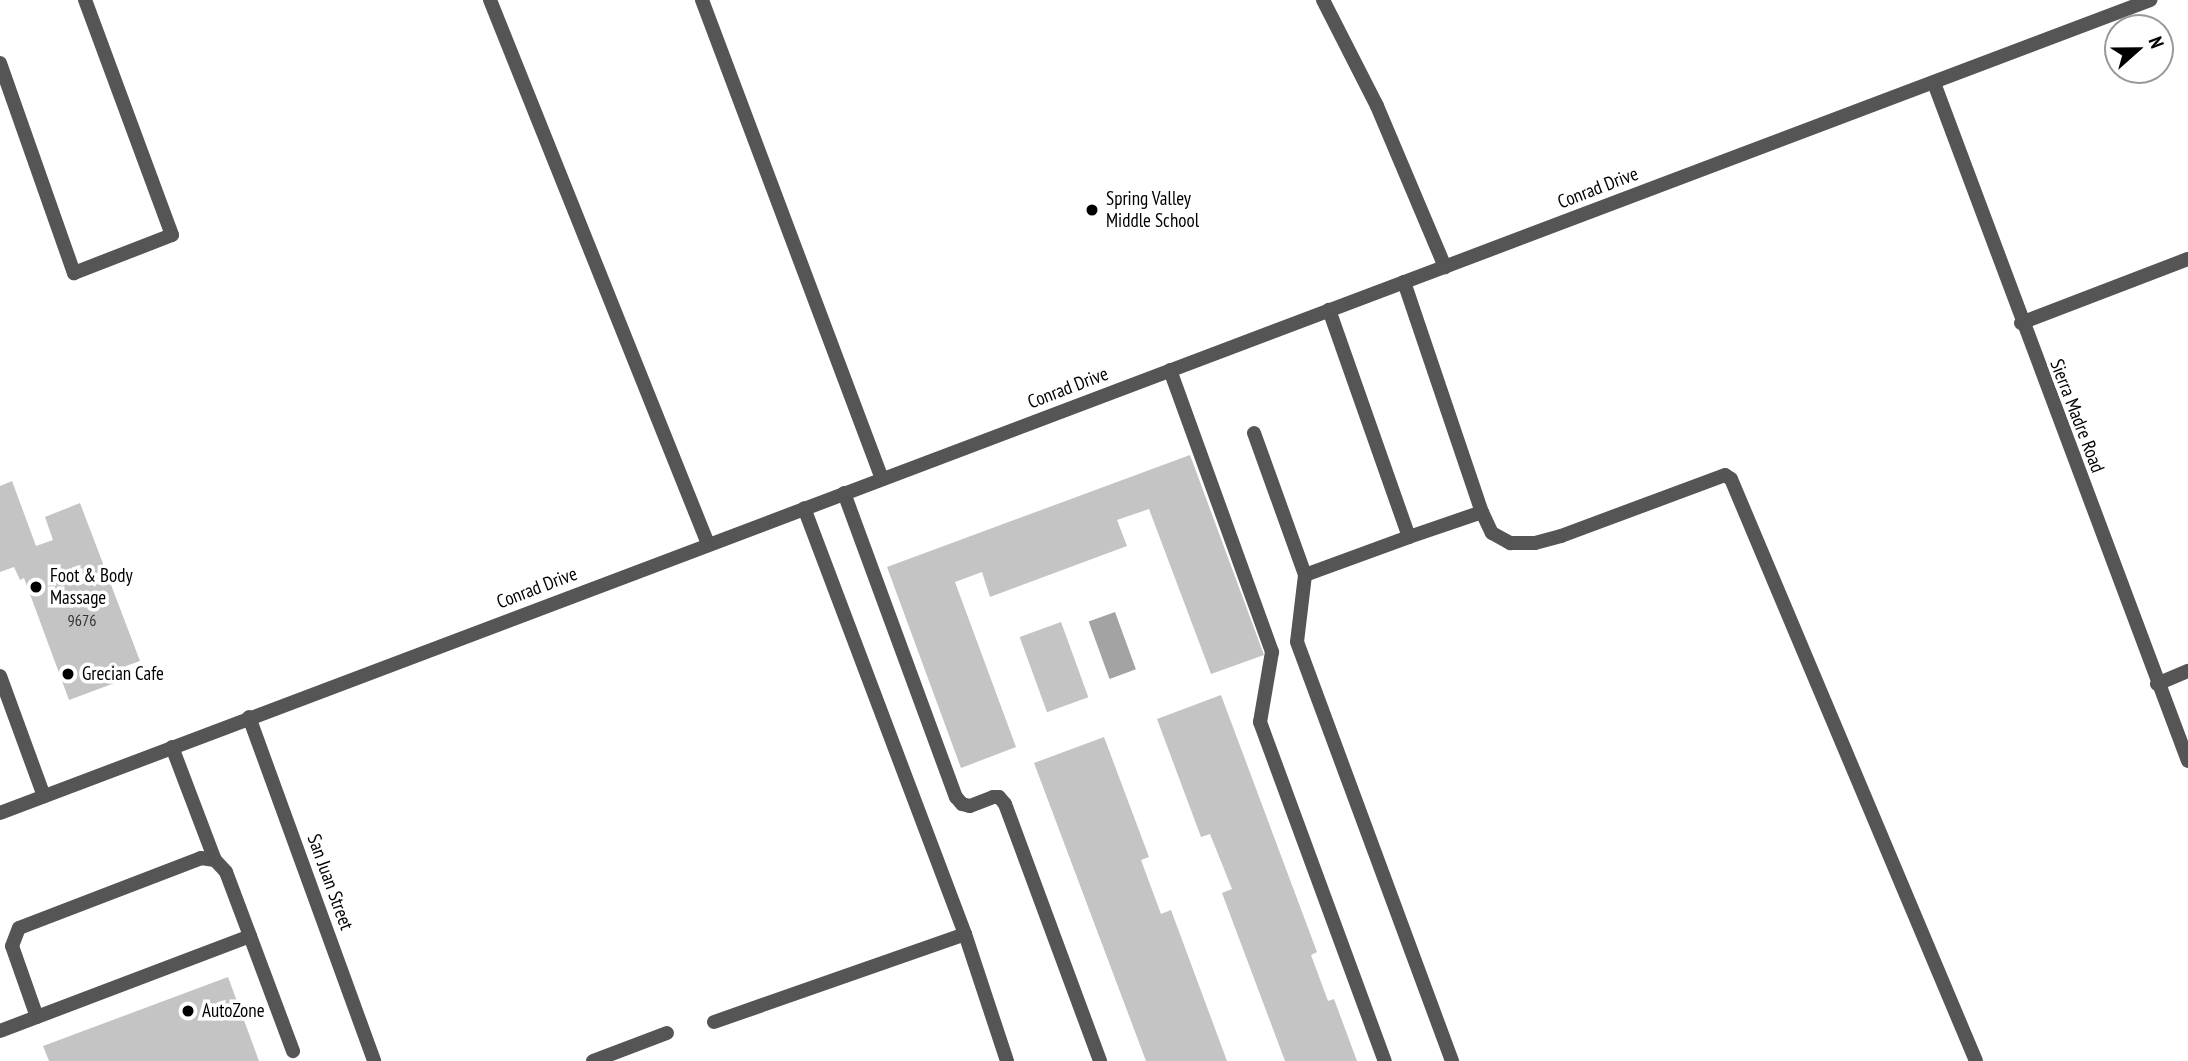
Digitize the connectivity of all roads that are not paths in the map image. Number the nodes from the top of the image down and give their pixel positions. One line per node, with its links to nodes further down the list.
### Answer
1 (85, 0): 6 (street)
2 (490, 0): 20 (street)
3 (702, 0): 15 (street)
4 (1323, 0): 9 (street)
5 (2150, 0): 7 (street, Conrad Drive)
6 (0, 63)
7 (1934, 83): 9 (street, Conrad Drive); 12 (street, Sierra Madre Road)
8 (2188, 259): 12 (street)
9 (1445, 267): 10 (street, Conrad Drive)
10 (1404, 282): 11 (street, Conrad Drive); 18 (street)
11 (1329, 310): 13 (street, Conrad Drive); 19 (street)
12 (2021, 323): 24 (street, Sierra Madre Road)
13 (1170, 370): 15 (street, Conrad Drive); 42 (street)
14 (1254, 433): 21 (street)
15 (882, 479): 16 (street, Conrad Drive)
16 (844, 493): 17 (street, Conrad Drive); 41 (street)
17 (804, 508): 20 (street, Conrad Drive); 31 (street)
18 (1482, 512): 19 (street); 44 (street)
19 (1409, 537): 21 (street)
20 (708, 544): 25 (street, Conrad Drive)
21 (1306, 575): 43 (street)
22 (2188, 671): 24 (street)
23 (0, 676): 28 (street)
24 (2157, 684): 27 (street, Sierra Madre Road)
25 (249, 717): 26 (street, Conrad Drive); 38 (street, San Juan Street)
26 (172, 747): 28 (street, Conrad Drive); 30 (street)
27 (2188, 761)
28 (44, 796): 29 (street, Conrad Drive)
29 (0, 813)
30 (215, 860): 32 (street); 33 (street)
31 (965, 934): 34 (street); 40 (street)
32 (250, 936): 33 (street); 37 (street)
33 (37, 1017): 35 (street)
34 (714, 1023)
35 (0, 1031)
36 (667, 1032): 39 (street)
37 (293, 1051)
38 (374, 1061)
39 (593, 1061)
40 (1007, 1061)
41 (1100, 1061)
42 (1385, 1061)
43 (1452, 1061)
44 (1976, 1061)

